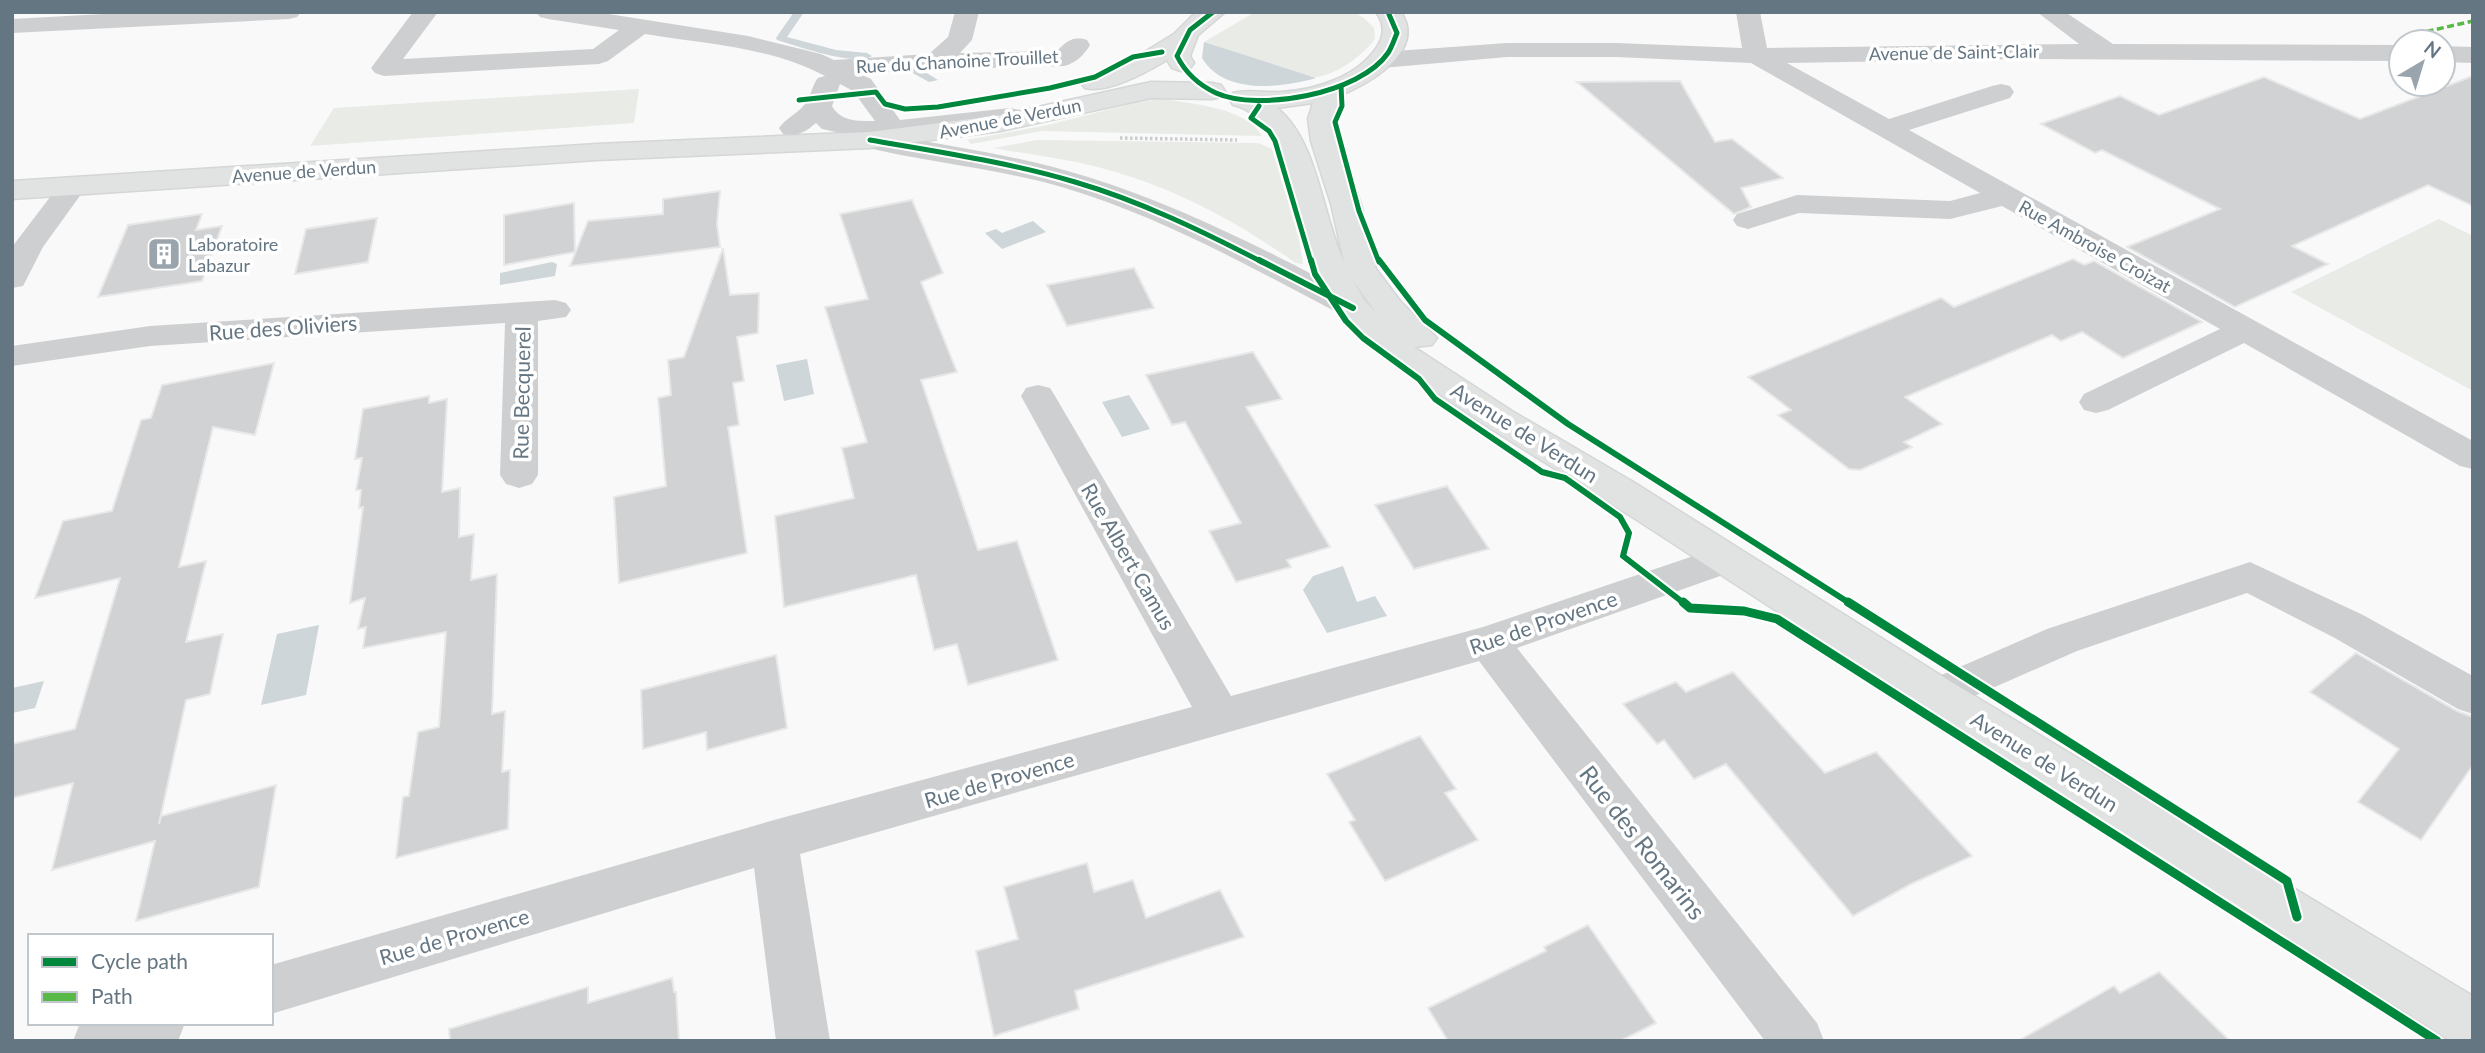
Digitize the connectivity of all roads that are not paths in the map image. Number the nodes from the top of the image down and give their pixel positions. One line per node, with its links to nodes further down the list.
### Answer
1 (289, 12): 10 (street)
2 (426, 12): 11 (street)
3 (548, 12): 8 (street, Rue du Chanoine Trouillet)
4 (967, 12): 19 (street)
5 (1213, 12): 12 (main road, Avenue de Verdun)
6 (1748, 12): 17 (street)
7 (2049, 12): 14 (street)
8 (589, 15): 11 (street, Rue du Chanoine Trouillet)
9 (1392, 16): 13 (street, Avenue de Saint-Clair); 18 (main road)
10 (12, 26)
11 (640, 27): 20 (street, Rue du Chanoine Trouillet)
12 (1181, 40): 21 (main road); 29 (main road, Avenue de Verdun)
13 (1507, 50): 17 (street, Avenue de Saint-Clair); 18 (street, Avenue de Saint-Clair)
14 (2105, 50): 16 (street, Avenue de Saint-Clair); 17 (street, Avenue de Saint-Clair)
15 (1081, 51): 19 (street, Rue du Chanoine Trouillet)
16 (2387, 53)
17 (1756, 56): 28 (street, Rue Ambroise Croizat)
18 (1382, 60): 23 (main road)
19 (936, 61): 20 (street, Rue du Chanoine Trouillet)
20 (832, 68): 26 (street); 29 (street, Rue du Chanoine Trouillet)
21 (1212, 91): 24 (main road); 25 (main road, Avenue de Verdun)
22 (2001, 92): 28 (street)
23 (1325, 93): 24 (main road); 44 (main road, Avenue de Verdun)
24 (1251, 100): 36 (main road, Avenue de Verdun)
25 (1058, 111): 26 (street); 29 (main road, Avenue de Verdun)
26 (826, 115): 27 (street); 29 (main road, Avenue de Verdun)
27 (793, 128): 30 (main road, Avenue de Verdun)
28 (1885, 129): 33 (street, Rue Ambroise Croizat)
29 (878, 130): 30 (main road, Avenue de Verdun); 36 (street)
30 (597, 152): 31 (main road, Avenue de Verdun)
31 (73, 186): 32 (main road, Avenue de Verdun); 35 (street)
32 (12, 190)
33 (2005, 196): 34 (street); 38 (street, Rue Ambroise Croizat)
34 (1748, 220)
35 (12, 279)
36 (1353, 308): 44 (main road, Avenue de Verdun)
37 (539, 310): 39 (street, Rue des Oliviers); 43 (street, Rue Becquerel)
38 (2245, 330): 41 (street); 42 (street, Rue Ambroise Croizat)
39 (12, 356)
40 (1038, 396): 49 (street, Rue Albert Camus)
41 (2096, 402)
42 (2473, 457)
43 (519, 475)
44 (1622, 492): 45 (main road, Avenue de Verdun)
45 (1723, 560): 46 (street, Rue de Provence); 47 (main road, Avenue de Verdun)
46 (1488, 642): 49 (street, Rue de Provence); 56 (street, Rue des Romarins)
47 (1938, 695): 48 (street); 53 (main road, Avenue de Verdun)
48 (2473, 697)
49 (1220, 717): 50 (street, Rue de Provence)
50 (774, 841): 51 (street, Rue de Provence); 55 (street)
51 (273, 989)
52 (152, 1025): 54 (street)
53 (2473, 1025)
54 (99, 1041)
55 (803, 1041)
56 (1798, 1041)

